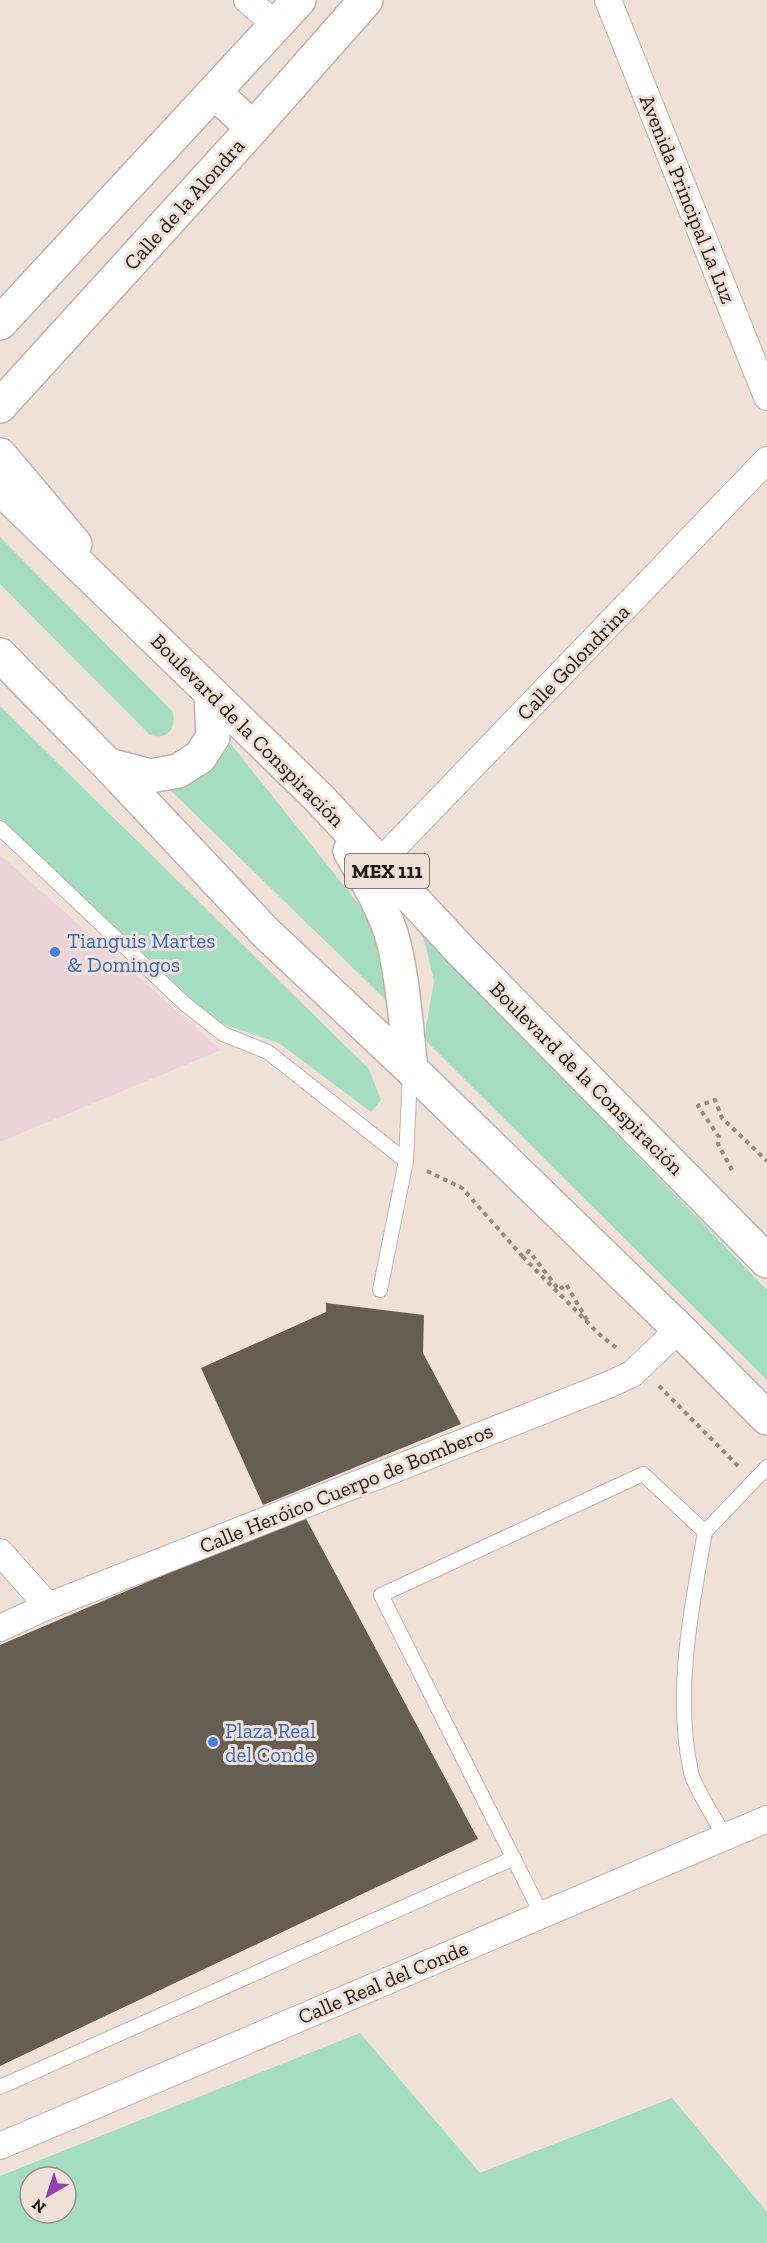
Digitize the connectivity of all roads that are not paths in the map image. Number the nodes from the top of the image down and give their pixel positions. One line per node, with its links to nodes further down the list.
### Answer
1 (247, 0): 5 (street)
2 (299, 0): 5 (main road)
3 (366, 0): 7 (main road, Calle de la Alondra)
4 (608, 0): 9 (street, Avenida Principal La Luz)
5 (276, 25): 6 (main road)
6 (214, 92): 7 (main road); 8 (main road)
7 (253, 128): 10 (main road, Calle de la Alondra)
8 (0, 323)
9 (767, 397)
10 (0, 406)
11 (0, 455): 14 (main road)
12 (767, 460): 20 (street, Calle Golondrina)
13 (0, 488): 14 (main road, Boulevard de la Conspiración / MEX 111)
14 (147, 630): 16 (main road, Boulevard de la Conspiración / MEX 111)
15 (0, 655): 17 (main road)
16 (211, 693): 17 (main road); 18 (main road, Boulevard de la Conspiración / MEX 111)
17 (108, 765): 21 (main road)
18 (318, 797): 20 (main road, Boulevard de la Conspiración / MEX 111); 21 (main road)
19 (0, 828): 22 (lane)
20 (378, 863): 23 (main road, Boulevard de la Conspiración / MEX 111)
21 (411, 1069): 22 (lane); 25 (main road)
22 (406, 1161): 24 (lane)
23 (767, 1261)
24 (380, 1290)
25 (679, 1329): 26 (main road); 30 (street, Calle Heróico Cuerpo de Bomberos)
26 (767, 1418)
27 (767, 1467): 28 (lane)
28 (705, 1532): 33 (lane); 34 (lane)
29 (0, 1552): 30 (street)
30 (48, 1606): 31 (street, Calle Heróico Cuerpo de Bomberos)
31 (0, 1628)
32 (767, 1819): 33 (street, Calle Real del Conde)
33 (725, 1837): 35 (street, Calle Real del Conde)
34 (514, 1858): 35 (lane); 36 (lane)
35 (542, 1914): 37 (street, Calle Real del Conde)
36 (0, 2087)
37 (0, 2146)

